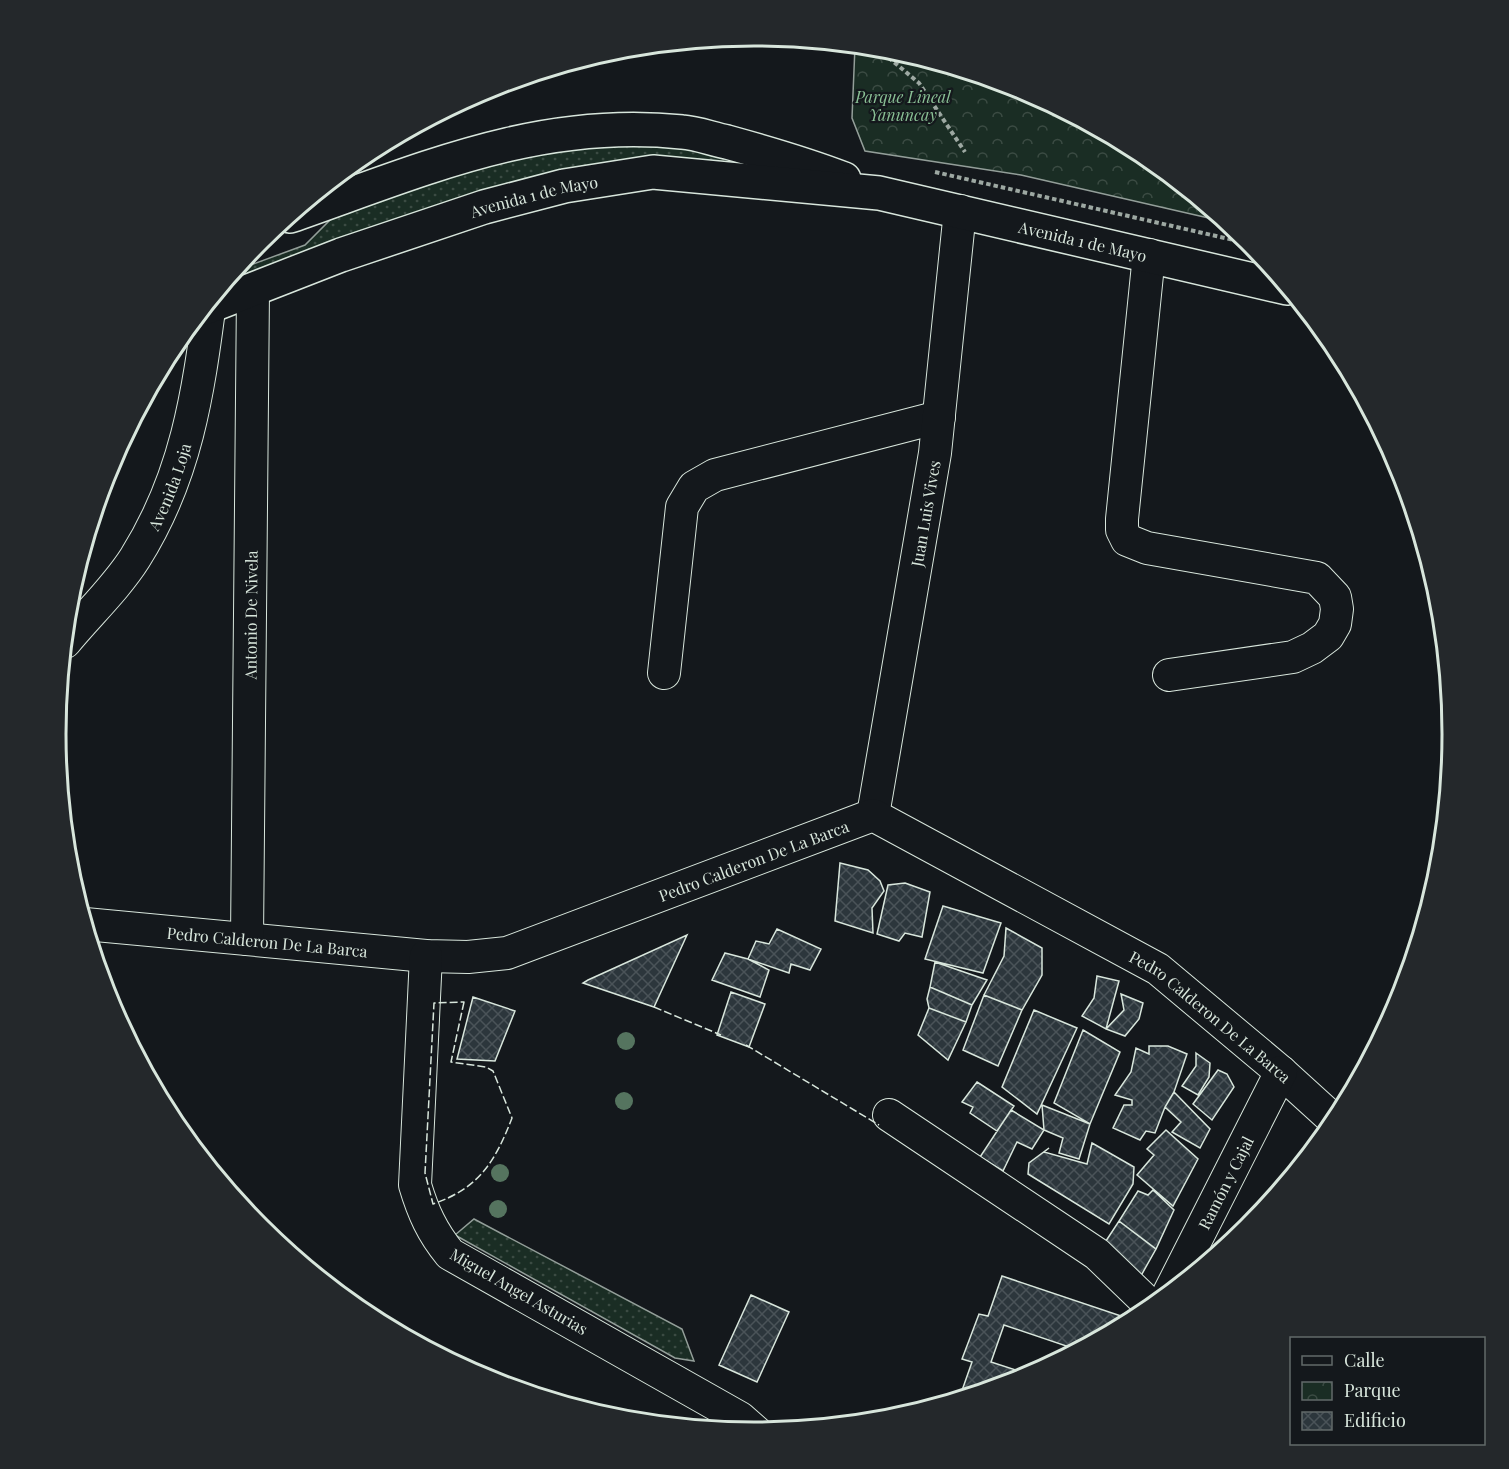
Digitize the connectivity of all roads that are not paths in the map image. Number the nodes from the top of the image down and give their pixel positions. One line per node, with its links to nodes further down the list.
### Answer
1 (879, 194): 2 (main road, Avenida 1 de Mayo); 3 (main road, Avenida 1 de Mayo); 6 (main road, Avenida 1 de Mayo)
2 (312, 208)
3 (960, 211): 4 (main road, Avenida 1 de Mayo); 11 (street, Juan Luis Vives)
4 (1149, 255): 5 (main road, Avenida 1 de Mayo); 14 (street)
5 (1275, 285)
6 (253, 290): 7 (main road, Avenida 1 de Mayo); 17 (street, Antonio De Nivela)
7 (221, 302)
8 (206, 320): 10 (street, Avenida Loja)
9 (187, 346): 10 (street)
10 (198, 379): 12 (street, Avenida Loja)
11 (939, 417): 13 (street); 15 (street, Juan Luis Vives)
12 (75, 630)
13 (664, 673)
14 (1169, 675)
15 (873, 815): 18 (street, Pedro Calderon De La Barca); 19 (street, Pedro Calderon De La Barca)
16 (94, 925): 17 (street, Pedro Calderon De La Barca)
17 (247, 939): 18 (street, Pedro Calderon De La Barca)
18 (426, 956): 24 (street, Miguel Angel Asturias)
19 (1281, 1072): 21 (street, Pedro Calderon De La Barca); 22 (street, Ramón y Cajal)
20 (889, 1115): 23 (street)
21 (1328, 1115)
22 (1177, 1277)
23 (1145, 1301)
24 (744, 1422)

